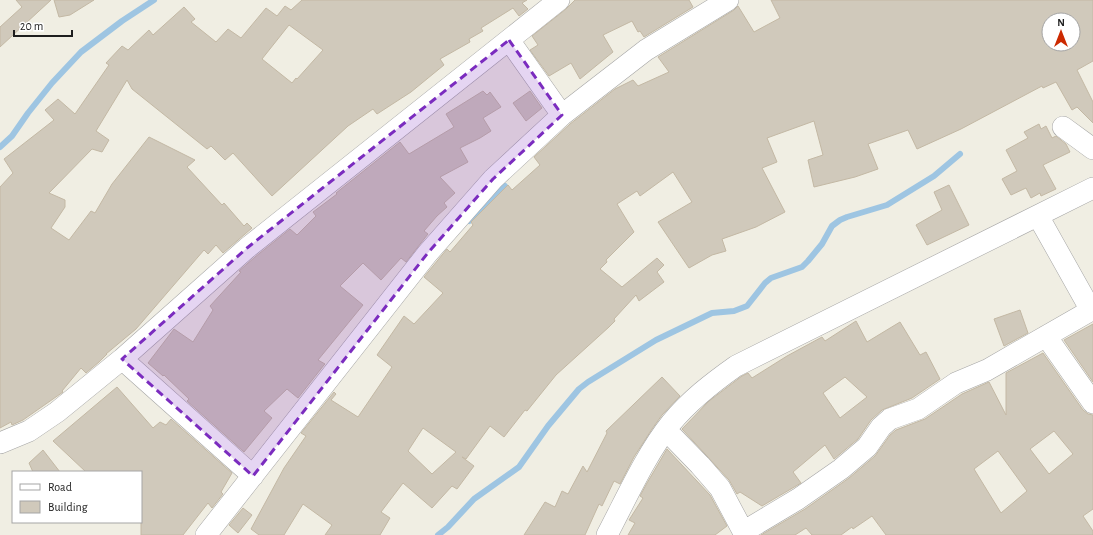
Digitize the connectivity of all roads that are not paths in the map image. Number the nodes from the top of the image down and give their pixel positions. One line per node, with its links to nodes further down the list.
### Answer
1 (559, 0): 3 (street)
2 (728, 0): 4 (street)
3 (509, 40): 4 (street); 10 (street)
4 (562, 115): 14 (street)
5 (1063, 127): 6 (street)
6 (1093, 149)
7 (1093, 188): 8 (street)
8 (1038, 216): 9 (street); 12 (street)
9 (1046, 336): 11 (street); 15 (street)
10 (122, 359): 13 (street); 14 (street)
11 (1093, 403)
12 (666, 430): 15 (street); 17 (street)
13 (0, 443)
14 (253, 476): 16 (street)
15 (744, 534)
16 (206, 535)
17 (607, 535)

